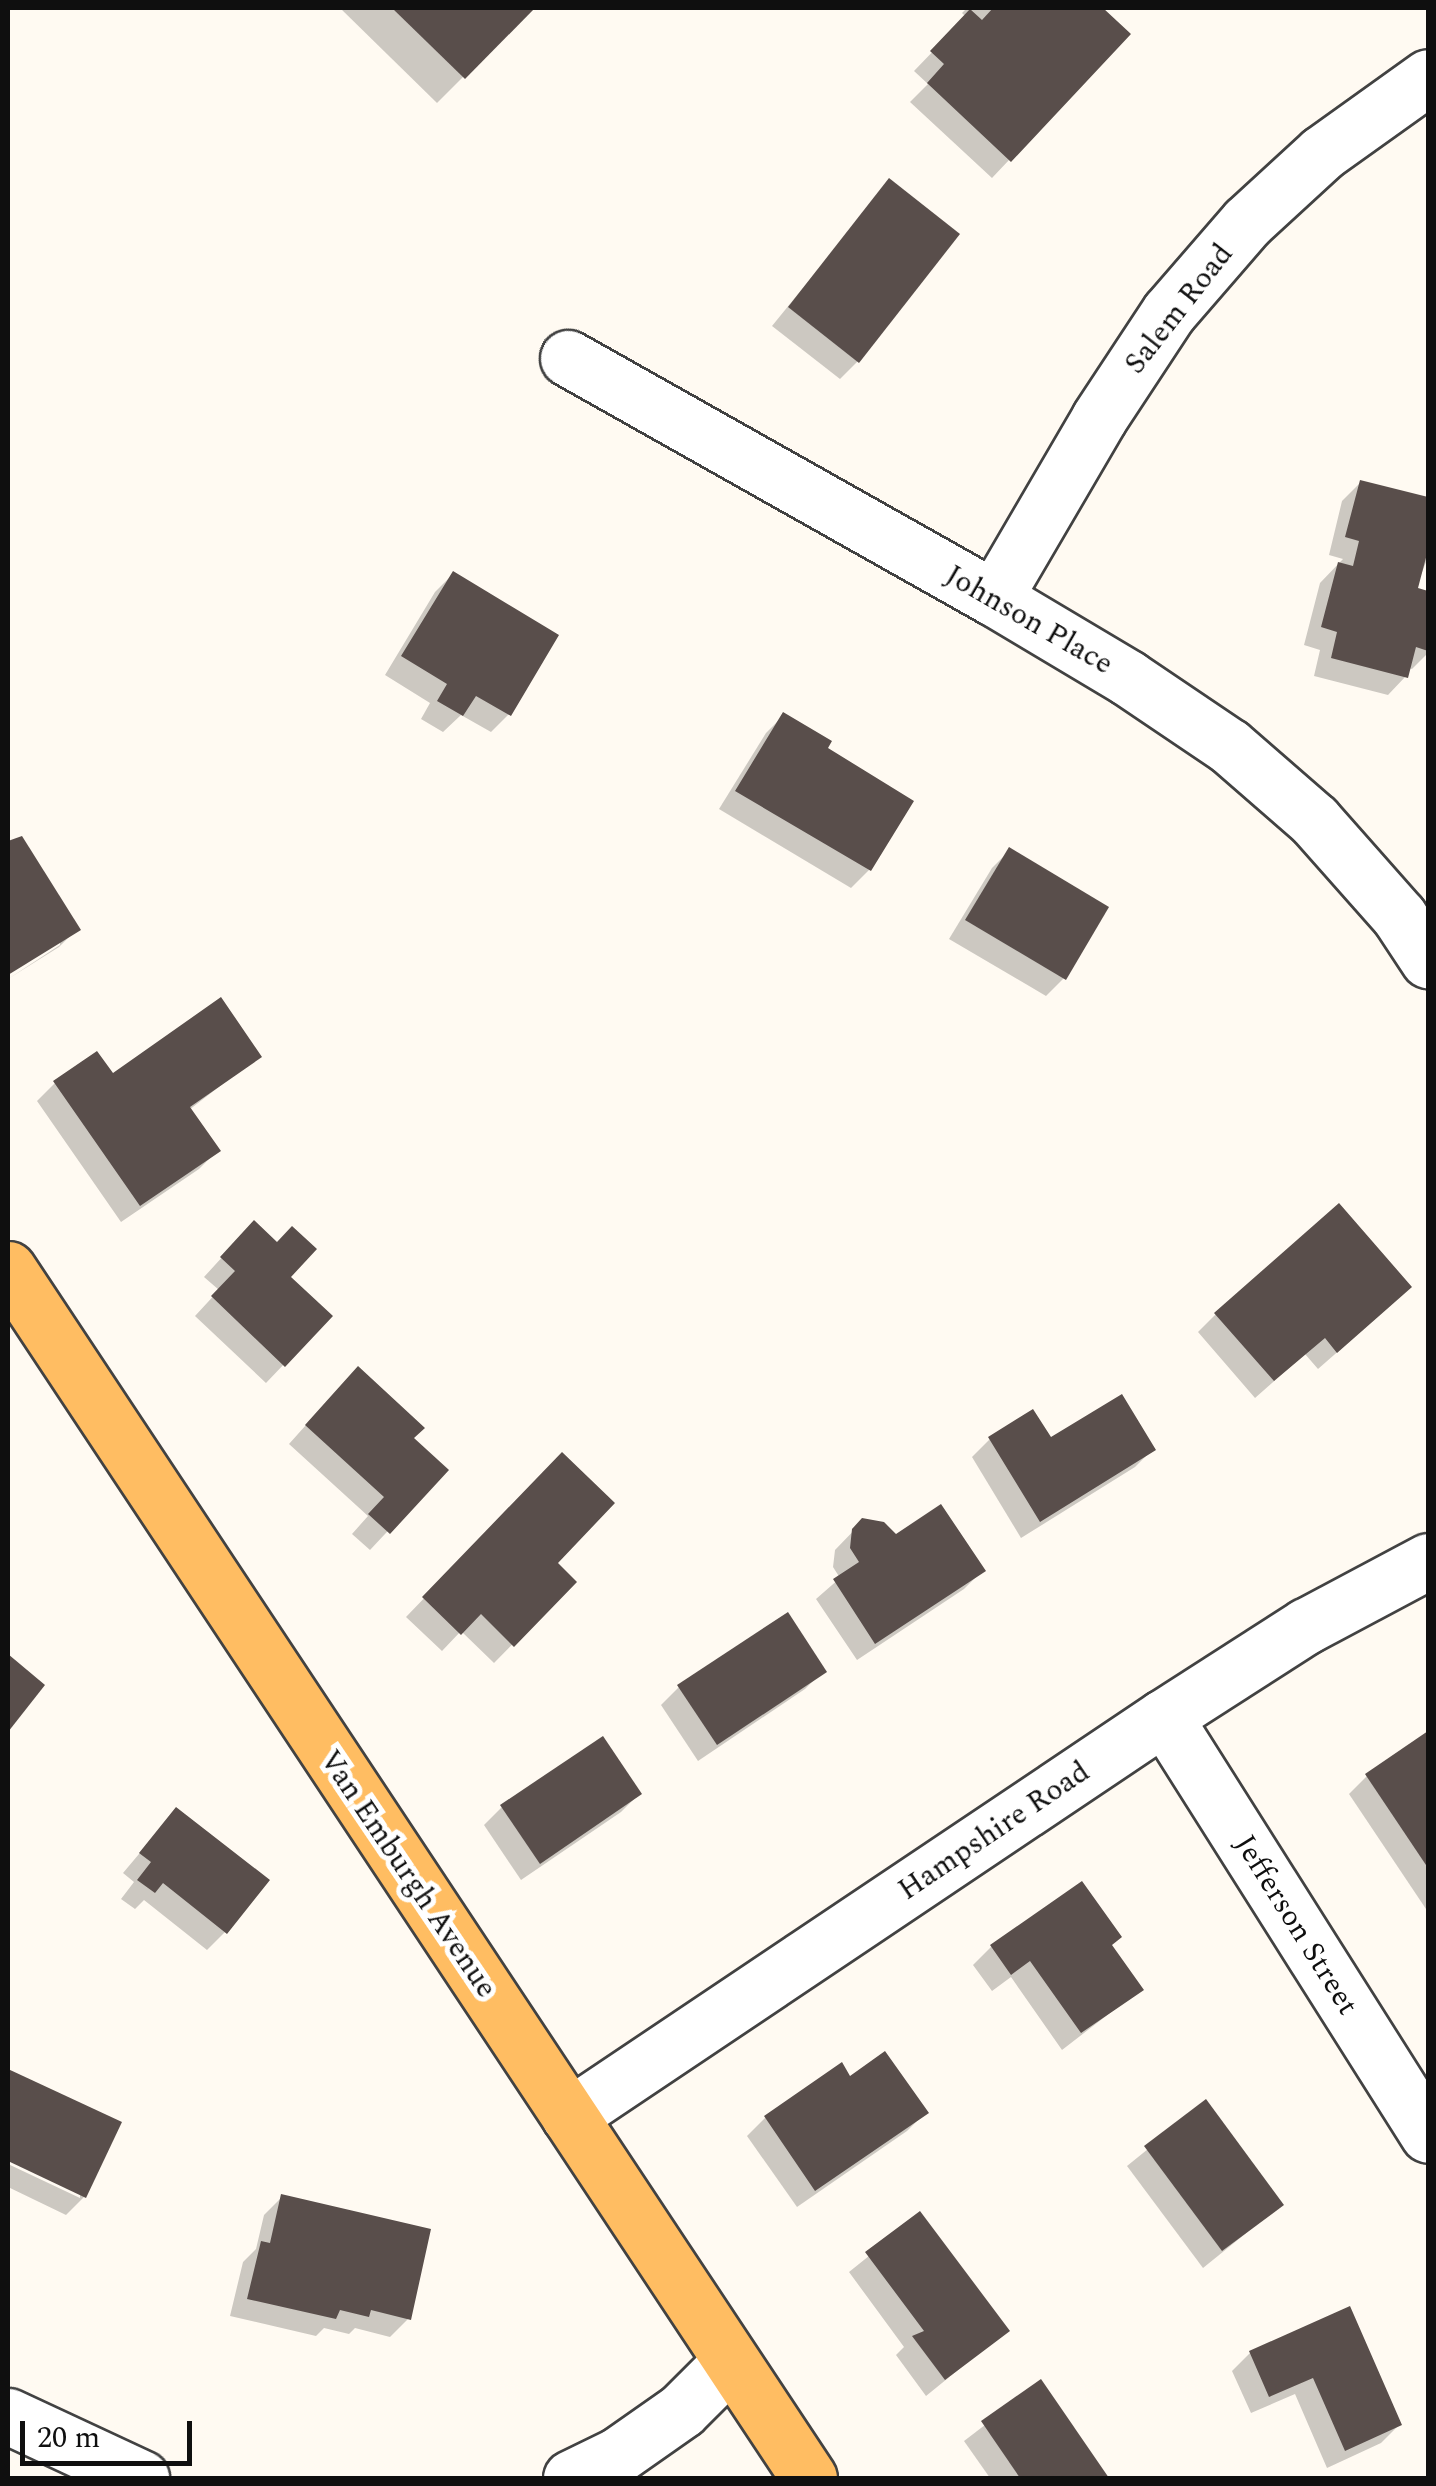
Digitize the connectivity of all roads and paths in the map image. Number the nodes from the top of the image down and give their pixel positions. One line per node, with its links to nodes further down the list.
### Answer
1 (1428, 77): 3 (street, Salem Road)
2 (568, 358): 3 (street, Johnson Place)
3 (994, 598): 4 (street, Johnson Place)
4 (1428, 960)
5 (8, 1269): 8 (main road, Van Emburgh Avenue)
6 (1428, 1561): 7 (street, Hampshire Road)
7 (1164, 1717): 8 (street, Hampshire Road); 9 (street, Jefferson Street)
8 (569, 2116): 10 (main road, Van Emburgh Avenue)
9 (1428, 2134)
10 (731, 2361): 13 (street); 14 (main road, Van Emburgh Avenue)
11 (8, 2416): 12 (street)
12 (142, 2478)
13 (571, 2478)
14 (809, 2478)

